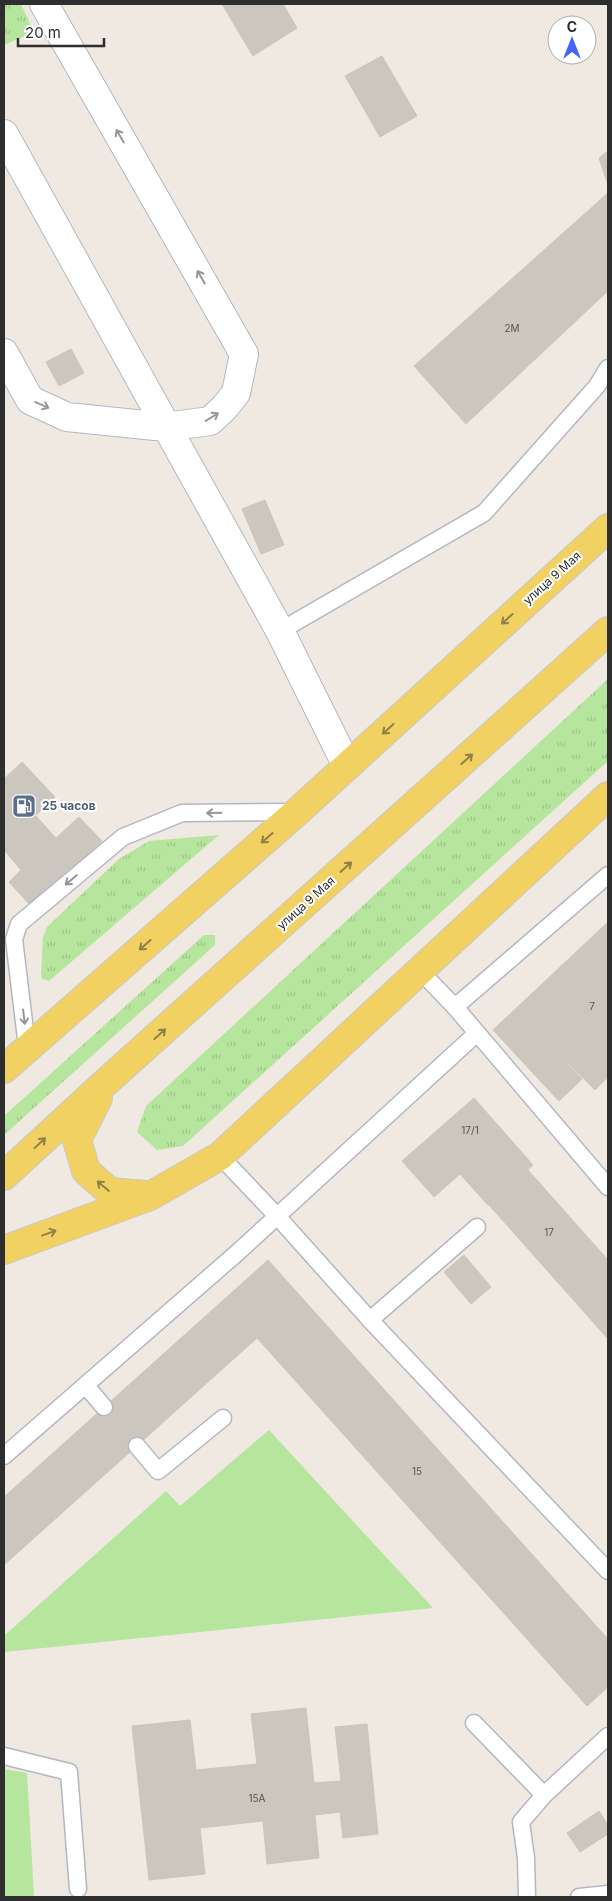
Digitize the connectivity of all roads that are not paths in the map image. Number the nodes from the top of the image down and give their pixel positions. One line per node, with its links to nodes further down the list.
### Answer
1 (44, 4): 5 (street, one-way to 1)
2 (4, 134): 5 (street)
3 (4, 353): 5 (street, one-way to 5)
4 (608, 368): 7 (lane)
5 (165, 427): 7 (street)
6 (608, 528): 9 (main road, улица 9 Мая, one-way to 9)
7 (280, 631): 9 (street)
8 (608, 631): 18 (main road, улица 9 Мая, one-way to 8)
9 (347, 766): 11 (main road, улица 9 Мая)
10 (608, 796): 13 (main road)
11 (297, 812): 16 (main road, улица 9 Мая, one-way to 16); 16 (lane, one-way to 16)
12 (608, 875): 14 (lane)
13 (420, 971): 14 (lane); 19 (main road)
14 (455, 1007): 15 (lane)
15 (477, 1033): 21 (lane); 23 (lane)
16 (27, 1047): 17 (main road, улица 9 Мая)
17 (4, 1069)
18 (105, 1083): 20 (main road, улица 9 Мая, one-way to 18); 22 (main road, one-way to 18)
19 (220, 1156): 22 (main road); 23 (lane)
20 (4, 1176)
21 (606, 1181)
22 (150, 1196): 25 (main road, one-way to 22)
23 (277, 1216): 26 (lane); 27 (lane)
24 (477, 1228): 26 (lane)
25 (4, 1250)
26 (370, 1320): 32 (lane)
27 (86, 1386): 28 (lane); 31 (lane)
28 (104, 1407)
29 (223, 1418): 30 (lane)
30 (137, 1446)
31 (4, 1456)
32 (608, 1571)
33 (474, 1723): 36 (lane)
34 (608, 1736): 36 (lane)
35 (4, 1756): 37 (lane)
36 (544, 1794): 39 (lane)
37 (78, 1889)
38 (608, 1894): 40 (lane)
39 (527, 1897)
40 (579, 1897)

